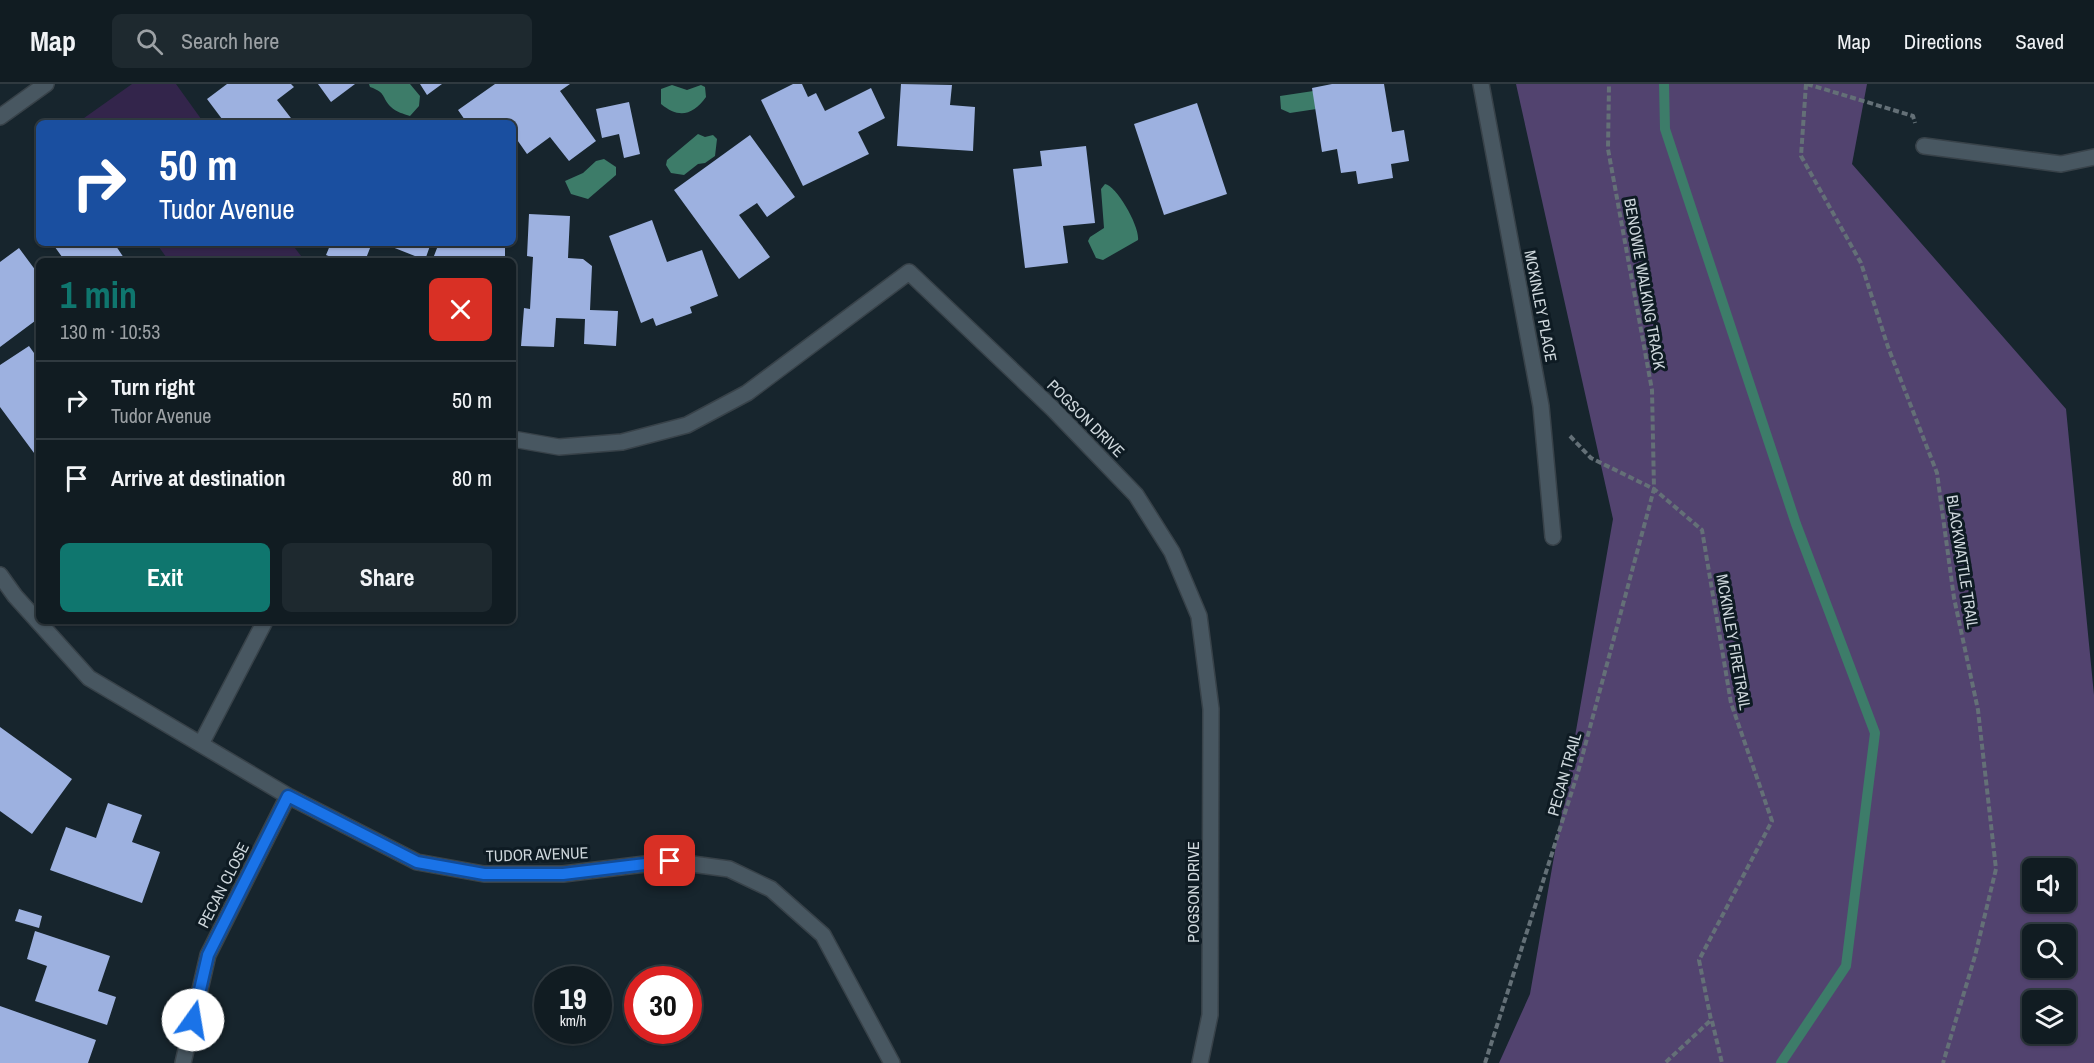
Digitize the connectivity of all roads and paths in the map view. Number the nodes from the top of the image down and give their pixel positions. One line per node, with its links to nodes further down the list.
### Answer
1 (46, 84): 5 (street)
2 (1481, 84): 8 (street, MCKINLEY PLACE)
3 (1609, 84): 10 (path, BENOWIE WALKING TRACK)
4 (1807, 84): 6 (path, BLACKWATTLE TRAIL); 25 (path, BLACKWATTLE TRAIL)
5 (0, 117)
6 (1924, 146): 7 (street)
7 (2094, 157)
8 (1541, 406): 10 (path, MCKINLEY FIRETRAIL); 11 (street, MCKINLEY PLACE)
9 (516, 440): 21 (street, POGSON DRIVE)
10 (1654, 489): 18 (path, MCKINLEY FIRETRAIL); 22 (path, PECAN TRAIL)
11 (1553, 537)
12 (0, 575): 13 (street, TUDOR AVENUE)
13 (36, 620)
14 (40, 624): 16 (street, TUDOR AVENUE)
15 (263, 624): 16 (street)
16 (201, 744): 17 (street, TUDOR AVENUE)
17 (288, 796): 19 (street, PECAN CLOSE); 20 (street, TUDOR AVENUE)
18 (1711, 1020): 23 (path); 24 (path, MCKINLEY FIRETRAIL)
19 (183, 1063)
20 (892, 1063)
21 (1200, 1063)
22 (1485, 1063)
23 (1665, 1063)
24 (1722, 1063)
25 (1943, 1063)

